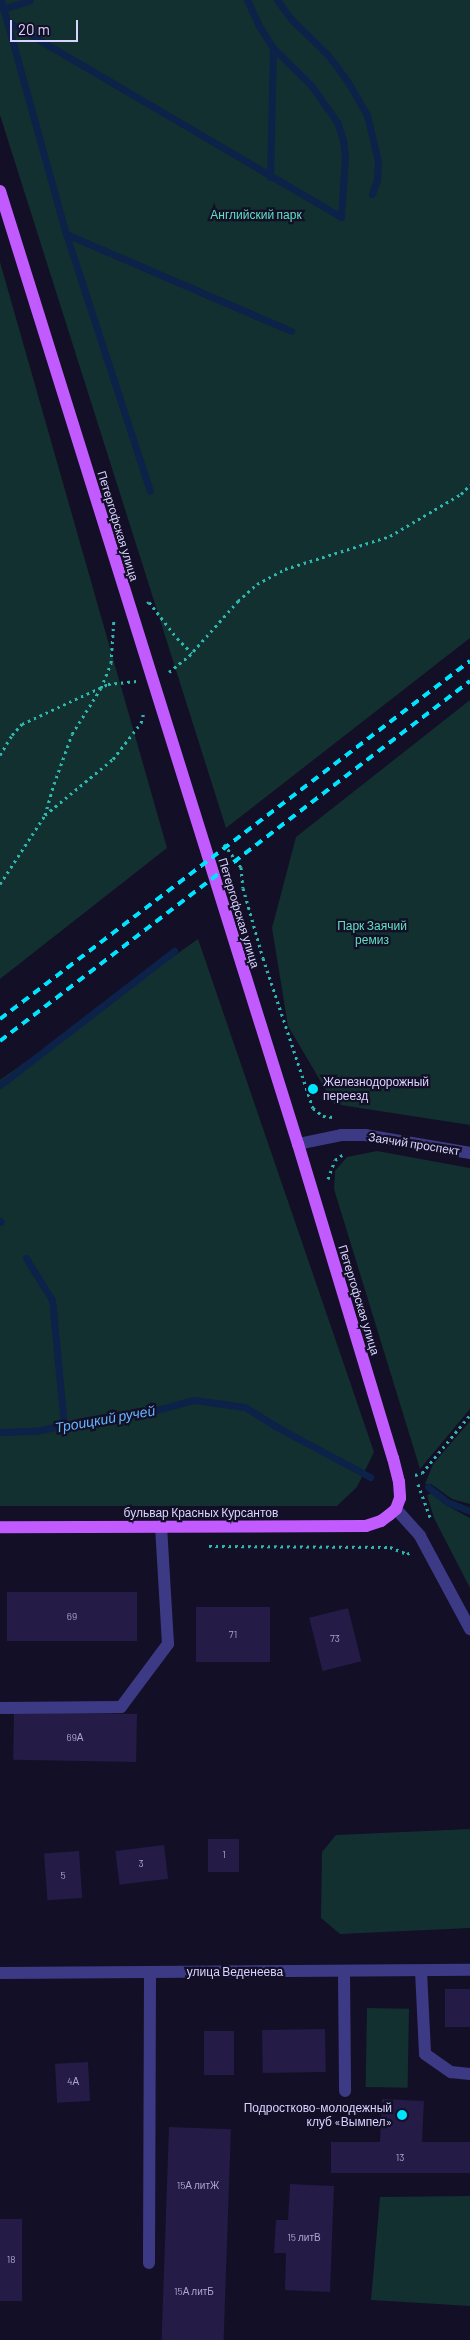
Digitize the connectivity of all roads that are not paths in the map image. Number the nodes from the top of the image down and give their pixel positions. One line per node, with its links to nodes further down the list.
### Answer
1 (0, 191): 2 (main road, Петергофская улица)
2 (298, 1144): 3 (street, Заячий проспект); 4 (main road, Петергофская улица)
3 (470, 1153)
4 (396, 1509): 5 (main road, бульвар Красных Курсантов); 7 (street)
5 (161, 1526): 6 (main road, бульвар Красных Курсантов); 8 (street)
6 (0, 1527)
7 (470, 1629)
8 (0, 1708)
9 (470, 1970): 11 (street, улица Веденеева)
10 (344, 1971): 11 (street, улица Веденеева); 12 (street, улица Веденеева); 15 (street)
11 (421, 1971): 14 (street)
12 (150, 1972): 13 (street, улица Веденеева); 16 (street)
13 (0, 1973)
14 (470, 2074)
15 (346, 2091)
16 (149, 2263)

